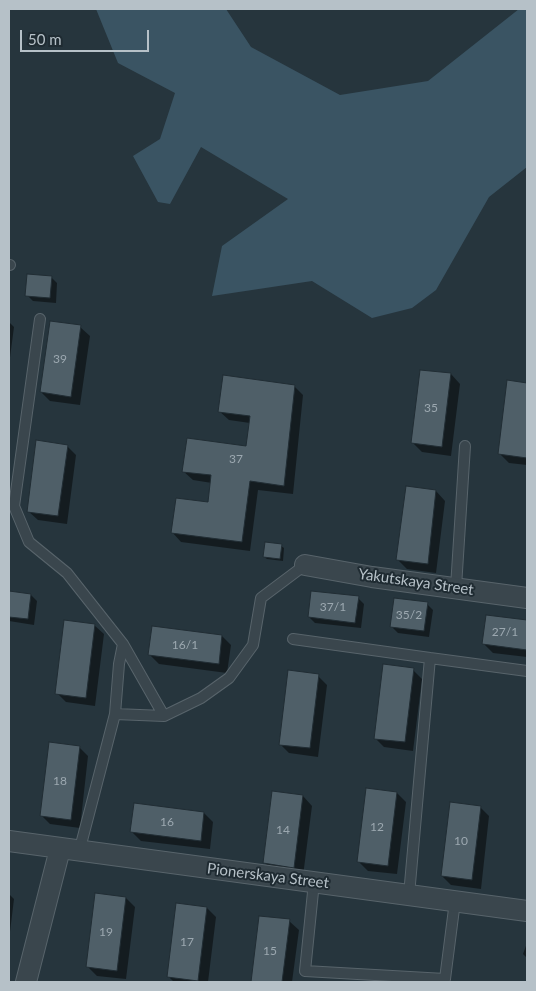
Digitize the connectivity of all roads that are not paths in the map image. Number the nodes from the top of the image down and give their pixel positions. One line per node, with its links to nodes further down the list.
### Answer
1 (40, 320): 7 (lane)
2 (465, 446): 4 (lane)
3 (305, 565): 4 (street, Yakutskaya Street); 11 (lane)
4 (456, 587): 5 (street, Yakutskaya Street)
5 (527, 598)
6 (293, 639): 8 (lane)
7 (123, 644): 10 (lane); 11 (lane)
8 (430, 658): 9 (lane); 15 (lane)
9 (527, 671)
10 (115, 714): 11 (lane); 13 (lane)
11 (164, 716)
12 (9, 841): 13 (street, Pionerskaya Street)
13 (69, 851): 14 (street, Pionerskaya Street); 18 (street)
14 (314, 882): 15 (street, Pionerskaya Street); 16 (lane)
15 (409, 894): 16 (street, Pionerskaya Street)
16 (456, 901): 17 (street, Pionerskaya Street)
17 (527, 912)
18 (26, 982)

